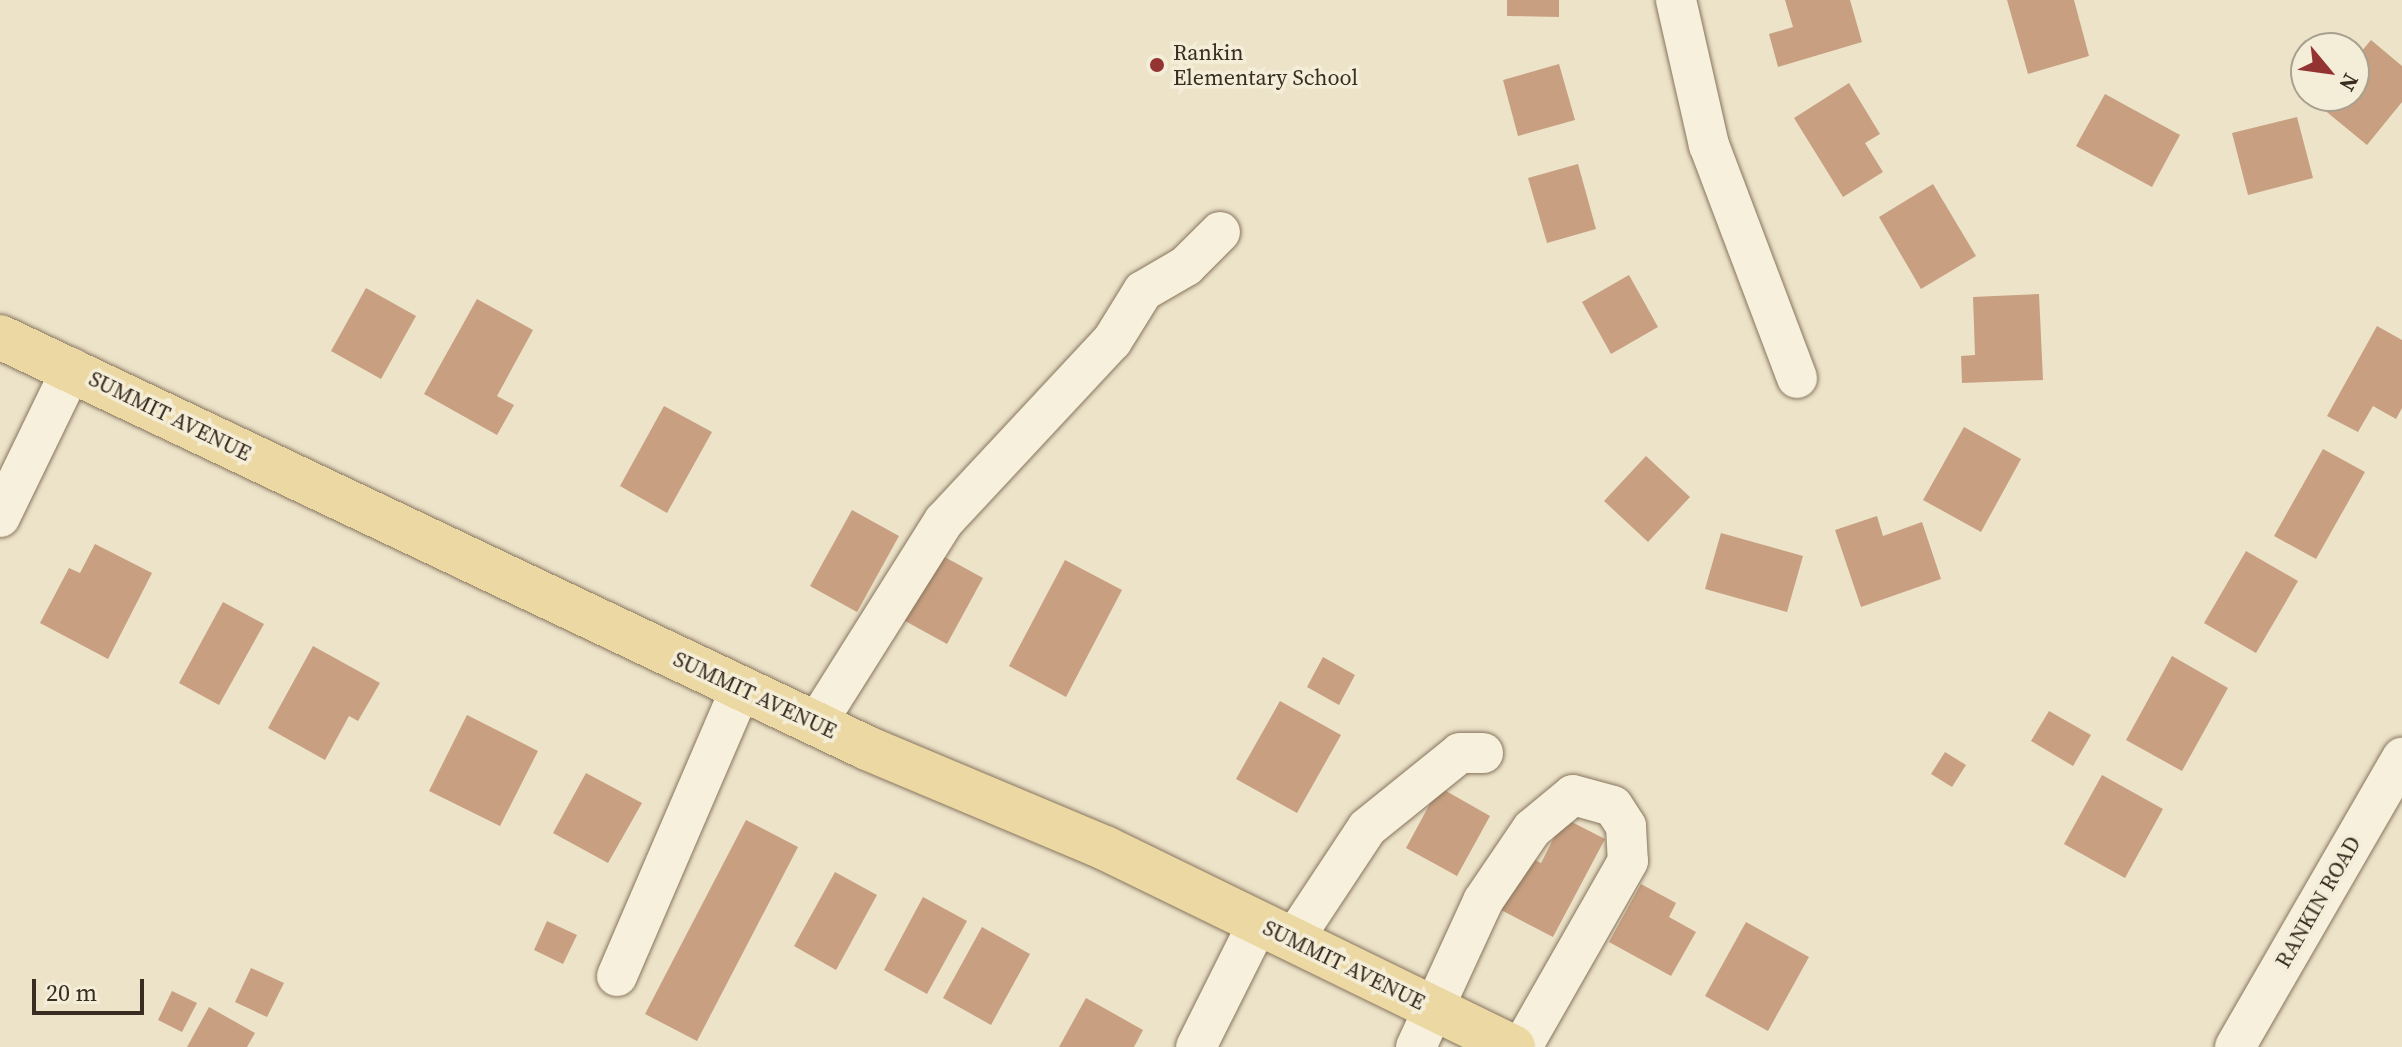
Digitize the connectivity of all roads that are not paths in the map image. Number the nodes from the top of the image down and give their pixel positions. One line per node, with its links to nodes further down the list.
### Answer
1 (1676, 0): 5 (street)
2 (1220, 232): 8 (street)
3 (0, 337): 4 (main road, SUMMIT AVENUE)
4 (72, 369): 6 (street); 7 (main road, SUMMIT AVENUE)
5 (1797, 378)
6 (0, 517)
7 (741, 688): 8 (main road, SUMMIT AVENUE); 12 (street)
8 (816, 724): 11 (main road, SUMMIT AVENUE)
9 (1483, 753): 11 (street)
10 (2402, 758): 18 (street, RANKIN ROAD)
11 (1276, 931): 13 (main road, SUMMIT AVENUE); 14 (street)
12 (617, 976)
13 (1431, 1007): 15 (street); 16 (main road, SUMMIT AVENUE); 17 (street)
14 (1196, 1047)
15 (1416, 1047)
16 (1513, 1047)
17 (1522, 1047)
18 (2235, 1047)

